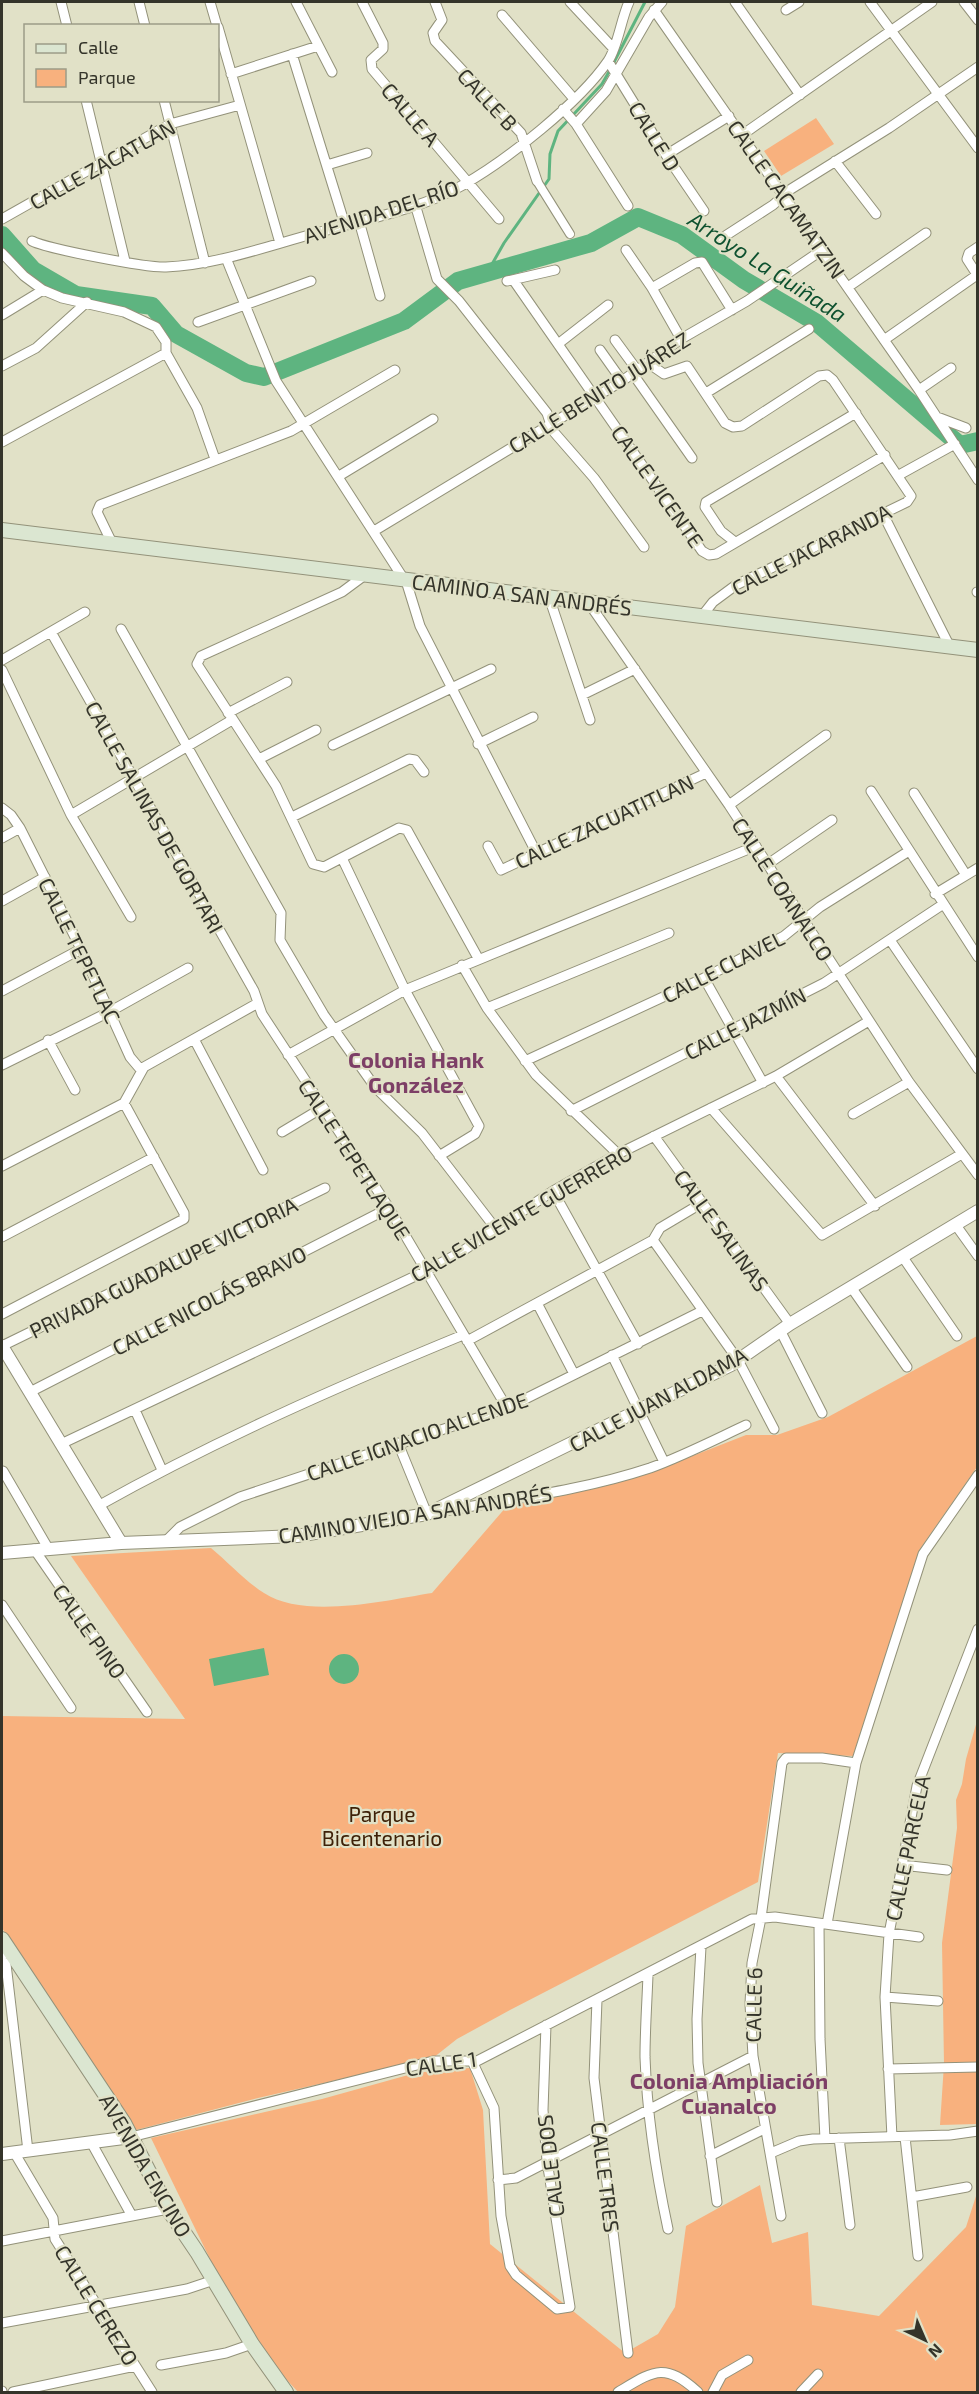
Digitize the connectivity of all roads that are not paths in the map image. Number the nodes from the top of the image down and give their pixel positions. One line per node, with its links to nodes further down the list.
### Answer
1 (61, 2): 19 (street)
2 (139, 2): 20 (street)
3 (210, 2): 21 (street)
4 (296, 2): 24 (street)
5 (362, 2): 50 (street, CALLE A)
6 (435, 2): 42 (street, CALLE B)
7 (570, 2): 25 (street)
8 (629, 2): 25 (street, AVENIDA DEL RÍO)
9 (662, 2): 15 (street)
10 (735, 2): 31 (street)
11 (799, 2): 16 (street)
12 (870, 2): 22 (street)
13 (932, 2): 22 (street)
14 (964, 2): 18 (street)
15 (654, 10): 27 (street); 38 (street, CALLE CACAMATZIN)
16 (786, 10)
17 (502, 15): 33 (street)
18 (978, 20)
19 (66, 24)
20 (144, 24)
21 (216, 24)
22 (891, 32): 31 (street); 32 (street)
23 (219, 33): 30 (street)
24 (318, 46): 26 (street); 29 (street)
25 (613, 48): 27 (street, AVENIDA DEL RÍO)
26 (292, 54): 30 (street); 48 (street)
27 (612, 67): 33 (street, AVENIDA DEL RÍO); 39 (street); 45 (street, CALLE D)
28 (978, 67): 32 (street)
29 (332, 72)
30 (231, 74): 36 (street)
31 (800, 95): 41 (street)
32 (938, 95): 43 (street); 46 (street)
33 (574, 99): 37 (street, AVENIDA DEL RÍO)
34 (86, 102): 47 (street)
35 (164, 102): 40 (street)
36 (240, 105): 40 (street, CALLE ZACATLÁN); 64 (street)
37 (565, 112): 39 (street); 42 (street, AVENIDA DEL RÍO)
38 (729, 116): 41 (street, CALLE CACAMATZIN); 45 (street)
39 (576, 123): 53 (street)
40 (170, 124): 47 (street, CALLE ZACATLÁN); 71 (street)
41 (742, 135): 51 (street, CALLE CACAMATZIN)
42 (524, 141): 49 (street, CALLE B); 50 (street, AVENIDA DEL RÍO)
43 (978, 148)
44 (367, 153): 48 (street)
45 (666, 155): 54 (street, CALLE D)
46 (835, 161): 51 (street); 55 (street)
47 (101, 164): 56 (street, CALLE ZACATLÁN); 70 (street)
48 (327, 165): 59 (street)
49 (537, 181): 61 (street, CALLE B)
50 (469, 182): 52 (street, AVENIDA DEL RÍO); 57 (street, CALLE A)
51 (783, 196): 62 (street); 67 (street, CALLE CACAMATZIN)
52 (415, 204): 58 (street, AVENIDA DEL RÍO); 105 (street)
53 (628, 206)
54 (704, 211)
55 (876, 214)
56 (2, 219)
57 (499, 219)
58 (358, 221): 59 (street, AVENIDA DEL RÍO); 78 (street)
59 (345, 225): 64 (street, AVENIDA DEL RÍO)
60 (926, 233): 75 (street)
61 (570, 234)
62 (722, 238)
63 (32, 241): 70 (street, AVENIDA DEL RÍO)
64 (280, 243): 69 (street, AVENIDA DEL RÍO)
65 (978, 247): 73 (street)
66 (626, 250): 76 (street)
67 (822, 250): 75 (street, CALLE CACAMATZIN); 82 (street, CALLE BENITO JUÁREZ)
68 (2, 252): 77 (street)
69 (226, 258): 71 (street, AVENIDA DEL RÍO); 81 (street)
70 (125, 261): 71 (street, AVENIDA DEL RÍO)
71 (205, 263)
72 (555, 270): 89 (street)
73 (977, 275): 88 (street)
74 (311, 281): 81 (street)
75 (848, 287): 88 (street, CALLE CACAMATZIN)
76 (652, 288): 82 (street); 86 (street)
77 (43, 290): 79 (street); 83 (street)
78 (380, 296)
79 (87, 302): 91 (street); 93 (street)
80 (608, 305): 89 (street)
81 (246, 307): 84 (street); 104 (street)
82 (732, 310): 86 (street, CALLE BENITO JUÁREZ)
83 (2, 315)
84 (198, 322)
85 (809, 329): 99 (street)
86 (681, 339): 92 (street, CALLE BENITO JUÁREZ)
87 (615, 340): 96 (street)
88 (884, 340): 98 (street, CALLE CACAMATZIN)
89 (558, 344): 100 (street)
90 (600, 350): 97 (street)
91 (166, 353): 107 (street); 111 (street)
92 (648, 363): 96 (street, CALLE BENITO JUÁREZ); 99 (street)
93 (2, 366)
94 (951, 368): 98 (street)
95 (396, 370): 104 (street)
96 (635, 372): 97 (street, CALLE BENITO JUÁREZ); 110 (street)
97 (622, 381): 100 (street, CALLE BENITO JUÁREZ)
98 (919, 390): 103 (street, CALLE CACAMATZIN)
99 (706, 393): 101 (street)
100 (595, 397): 105 (street, CALLE BENITO JUÁREZ); 120 (street, CALLE VICENTE)
101 (856, 413): 109 (street); 120 (street)
102 (433, 419): 115 (street)
103 (939, 419): 106 (street); 108 (street, CALLE CACAMATZIN)
104 (303, 425): 111 (street); 115 (street)
105 (551, 425): 119 (street, CALLE BENITO JUÁREZ); 122 (street)
106 (966, 428)
107 (2, 442)
108 (954, 443): 113 (street, CALLE CACAMATZIN); 114 (street, CALLE JACARANDA)
109 (885, 455): 114 (street); 120 (street, CALLE VICENTE)
110 (692, 458)
111 (215, 459): 121 (street)
112 (978, 459): 113 (street)
113 (968, 465): 116 (street, CALLE CACAMATZIN)
114 (899, 475): 117 (street, CALLE JACARANDA)
115 (339, 476): 119 (street)
116 (978, 480)
117 (883, 514): 128 (street, CALLE JACARANDA); 131 (street)
118 (2, 530): 121 (main road, CAMINO A SAN ANDRÉS)
119 (374, 531): 124 (street)
120 (735, 542)
121 (112, 543): 123 (main road, CAMINO A SAN ANDRÉS)
122 (644, 547)
123 (365, 574): 124 (main road, CAMINO A SAN ANDRÉS); 140 (street)
124 (404, 579): 125 (main road, CAMINO A SAN ANDRÉS); 138 (street)
125 (549, 597): 126 (main road, CAMINO A SAN ANDRÉS); 139 (street)
126 (588, 602): 128 (main road, CAMINO A SAN ANDRÉS); 135 (street, CALLE COANALCO)
127 (85, 612): 130 (street)
128 (702, 616): 131 (main road, CAMINO A SAN ANDRÉS)
129 (122, 629): 147 (street)
130 (51, 632): 133 (street); 151 (street, CALLE SALINAS DE GORTARI)
131 (950, 647): 132 (main road, CAMINO A SAN ANDRÉS)
132 (978, 650)
133 (3, 656)
134 (490, 669): 138 (street)
135 (635, 669): 139 (street); 150 (street, CALLE COANALCO)
136 (2, 670): 156 (street)
137 (287, 682): 140 (street)
138 (450, 688): 145 (street); 146 (street)
139 (582, 695): 142 (street)
140 (230, 717): 147 (street); 148 (street)
141 (532, 717): 145 (street)
142 (590, 720)
143 (316, 730): 148 (street)
144 (826, 735): 154 (street)
145 (478, 744): 164 (street)
146 (333, 745)
147 (187, 749): 151 (street); 190 (street)
148 (259, 759): 157 (street)
149 (424, 772): 157 (street)
150 (706, 773): 154 (street, CALLE COANALCO); 164 (street, CALLE ZACUATITLAN)
151 (133, 779): 156 (street); 186 (street, CALLE SALINAS DE GORTARI)
152 (872, 791): 163 (street)
153 (914, 793): 168 (street)
154 (729, 805): 162 (street, CALLE COANALCO)
155 (2, 808): 159 (street, CALLE TEPETLAC)
156 (71, 815): 173 (street)
157 (292, 817): 165 (street)
158 (832, 820): 166 (street)
159 (20, 828): 160 (street); 169 (street, CALLE TEPETLAC)
160 (2, 838)
161 (488, 846): 164 (street, CALLE ZACUATITLAN)
162 (756, 846): 166 (street, CALLE COANALCO); 179 (street)
163 (909, 851): 170 (street); 174 (street, CALLE CLAVEL)
164 (536, 852)
165 (342, 858): 179 (street); 184 (street)
166 (768, 864): 174 (street, CALLE COANALCO)
167 (978, 868): 168 (street)
168 (966, 875): 170 (street)
169 (45, 877): 171 (street); 177 (street, CALLE TEPETLAC)
170 (935, 894): 172 (street)
171 (2, 901)
172 (942, 905): 176 (street, CALLE JAZMÍN); 178 (street)
173 (131, 917)
174 (804, 921): 182 (street, CALLE COANALCO); 183 (street, CALLE CLAVEL)
175 (669, 933): 187 (street)
176 (890, 940): 182 (street, CALLE JAZMÍN); 197 (street)
177 (81, 949): 185 (street); 188 (street, CALLE TEPETLAC)
178 (978, 957)
179 (478, 958): 180 (street)
180 (462, 965): 184 (street); 187 (street)
181 (188, 968): 188 (street)
182 (837, 974): 189 (street, CALLE COANALCO); 191 (street, CALLE JAZMÍN)
183 (704, 978): 191 (street); 195 (street, CALLE CLAVEL)
184 (405, 990): 190 (street); 212 (street)
185 (2, 991)
186 (258, 1003): 192 (street); 194 (street, CALLE TEPETLAQUE)
187 (487, 1008): 195 (street)
188 (111, 1011): 193 (street); 198 (street, CALLE TEPETLAC)
189 (869, 1021): 199 (street, CALLE VICENTE GUERRERO); 200 (street, CALLE COANALCO)
190 (333, 1028): 194 (street); 212 (street)
191 (734, 1030): 201 (street); 206 (street, CALLE JAZMÍN)
192 (194, 1039): 198 (street); 215 (street)
193 (48, 1040): 196 (street); 202 (street)
194 (288, 1055): 204 (street, CALLE TEPETLAQUE)
195 (525, 1061): 206 (street)
196 (2, 1065)
197 (978, 1069)
198 (141, 1070): 203 (street)
199 (776, 1076): 201 (street, CALLE VICENTE GUERRERO); 220 (street)
200 (909, 1082): 207 (street); 211 (street, CALLE COANALCO)
201 (763, 1083): 205 (street, CALLE VICENTE GUERRERO)
202 (75, 1090)
203 (124, 1103): 213 (street); 214 (street)
204 (322, 1107): 208 (street); 221 (street, CALLE TEPETLAQUE)
205 (711, 1108): 209 (street, CALLE VICENTE GUERRERO); 220 (street)
206 (571, 1110): 210 (street)
207 (853, 1114)
208 (282, 1132)
209 (654, 1136): 210 (street, CALLE VICENTE GUERRERO); 219 (street, CALLE SALINAS)
210 (618, 1154): 218 (street, CALLE VICENTE GUERRERO)
211 (960, 1155): 216 (street, CALLE COANALCO); 220 (street)
212 (439, 1156): 224 (street)
213 (154, 1157): 225 (street); 234 (street)
214 (2, 1166)
215 (263, 1170)
216 (978, 1175)
217 (325, 1188): 239 (street, PRIVADA GUADALUPE VICTORIA)
218 (553, 1191): 224 (street, CALLE VICENTE GUERRERO); 229 (street)
219 (702, 1203): 226 (street); 235 (street, CALLE SALINAS)
220 (875, 1206)
221 (389, 1208): 230 (street, CALLE TEPETLAQUE); 244 (street, CALLE NICOLÁS BRAVO)
222 (978, 1211): 223 (street, CALLE JUAN ALDAMA)
223 (956, 1224): 227 (street, CALLE JUAN ALDAMA); 228 (street)
224 (496, 1229): 230 (street, CALLE VICENTE GUERRERO)
225 (2, 1237)
226 (653, 1240): 229 (street); 233 (street)
227 (902, 1256): 231 (street, CALLE JUAN ALDAMA); 236 (street)
228 (978, 1256)
229 (597, 1270): 232 (street); 238 (street)
230 (426, 1271): 237 (street, CALLE TEPETLAQUE); 246 (street, CALLE VICENTE GUERRERO)
231 (852, 1287): 235 (street, CALLE JUAN ALDAMA); 242 (street)
232 (537, 1304): 237 (street); 243 (street)
233 (702, 1311): 238 (street, CALLE IGNACIO ALLENDE); 241 (street)
234 (2, 1314)
235 (785, 1327): 241 (street, CALLE JUAN ALDAMA); 248 (street, CALLE SALINAS)
236 (957, 1336)
237 (465, 1338): 245 (street, CALLE TEPETLAQUE); 254 (street)
238 (638, 1344): 240 (street, CALLE IGNACIO ALLENDE)
239 (2, 1346): 244 (street)
240 (612, 1355): 243 (street, CALLE IGNACIO ALLENDE); 247 (street)
241 (738, 1360): 247 (street, CALLE JUAN ALDAMA); 250 (street)
242 (907, 1367)
243 (574, 1374): 245 (street, CALLE IGNACIO ALLENDE)
244 (30, 1392): 252 (street)
245 (507, 1408): 251 (street, CALLE IGNACIO ALLENDE)
246 (135, 1410): 252 (street, CALLE VICENTE GUERRERO); 254 (street)
247 (639, 1410): 253 (street); 258 (street, CALLE JUAN ALDAMA)
248 (822, 1413)
249 (746, 1425): 253 (street, CAMINO VIEJO A SAN ANDRÉS)
250 (774, 1429)
251 (398, 1443): 258 (street); 259 (street, CALLE IGNACIO ALLENDE)
252 (61, 1444): 257 (street)
253 (664, 1462): 258 (street, CAMINO VIEJO A SAN ANDRÉS)
254 (162, 1470): 257 (street)
255 (3, 1471): 261 (street)
256 (978, 1475): 268 (street)
257 (98, 1506): 260 (street)
258 (427, 1514): 259 (street, CAMINO VIEJO A SAN ANDRÉS)
259 (165, 1542): 260 (street, CAMINO VIEJO A SAN ANDRÉS)
260 (121, 1543): 261 (street, CAMINO VIEJO A SAN ANDRÉS)
261 (48, 1548): 262 (street, CAMINO VIEJO A SAN ANDRÉS)
262 (34, 1549): 263 (street, CAMINO VIEJO A SAN ANDRÉS); 267 (street, CALLE PINO)
263 (2, 1552)
264 (2, 1605): 266 (street)
265 (978, 1629): 269 (street, CALLE PARCELA)
266 (71, 1708)
267 (147, 1712)
268 (856, 1763): 271 (street, CALLE 6); 272 (street)
269 (902, 1864): 270 (street); 273 (street, CALLE PARCELA)
270 (947, 1870)
271 (761, 1918): 272 (street); 276 (street, CALLE 1); 283 (street, CALLE 6)
272 (823, 1924): 273 (street); 295 (street)
273 (889, 1934): 274 (street); 279 (street, CALLE PARCELA)
274 (919, 1937)
275 (2, 1939): 277 (main road, AVENIDA ENCINO)
276 (701, 1947): 278 (street, CALLE 1); 287 (street)
277 (5, 1954): 292 (main road, AVENIDA ENCINO); 298 (street)
278 (648, 1975): 280 (street, CALLE 1); 288 (street)
279 (885, 1998): 281 (street); 286 (street, CALLE PARCELA)
280 (597, 2000): 282 (street, CALLE 1); 291 (street, CALLE TRES)
281 (938, 2001)
282 (546, 2025): 284 (street, CALLE 1); 302 (street, CALLE DOS)
283 (753, 2056): 287 (street); 289 (street, CALLE 6)
284 (472, 2061): 292 (street, CALLE 1); 303 (street)
285 (978, 2067): 286 (street)
286 (888, 2069): 293 (street, CALLE PARCELA)
287 (700, 2083): 288 (street); 301 (street)
288 (648, 2108): 291 (street); 311 (street)
289 (764, 2128): 300 (street, CALLE 6); 301 (street)
290 (978, 2131): 294 (street)
291 (600, 2135): 302 (street); 319 (street, CALLE TRES)
292 (131, 2137): 297 (street); 307 (main road, AVENIDA ENCINO)
293 (892, 2137): 294 (street); 296 (street)
294 (905, 2137): 305 (street)
295 (825, 2139): 296 (street); 300 (street)
296 (839, 2139): 310 (street)
297 (91, 2142): 298 (street); 308 (street)
298 (28, 2151): 299 (street)
299 (8, 2153): 312 (street, CALLE CEREZO)
300 (771, 2153): 309 (street, CALLE 6)
301 (710, 2157): 306 (street)
302 (547, 2161): 303 (street); 303 (street, CALLE DOS)
303 (498, 2180)
304 (967, 2187): 305 (street)
305 (912, 2197): 314 (street)
306 (717, 2202)
307 (168, 2209): 308 (street); 315 (main road, AVENIDA ENCINO)
308 (132, 2216): 312 (street)
309 (781, 2216)
310 (850, 2225)
311 (668, 2229)
312 (53, 2230): 313 (street); 316 (street, CALLE CEREZO)
313 (2, 2241)
314 (918, 2256)
315 (214, 2280): 316 (street); 318 (main road, AVENIDA ENCINO)
316 (95, 2305): 317 (street); 322 (street, CALLE CEREZO)
317 (2, 2323)
318 (252, 2344): 321 (street); 326 (main road, AVENIDA ENCINO)
319 (628, 2353)
320 (748, 2360): 329 (street)
321 (161, 2365)
322 (135, 2366): 324 (street); 325 (street, CALLE CEREZO)
323 (818, 2374): 330 (street)
324 (13, 2392)
325 (152, 2392)
326 (286, 2392)
327 (618, 2392): 328 (street)
328 (698, 2392)
329 (713, 2392)
330 (801, 2392)

